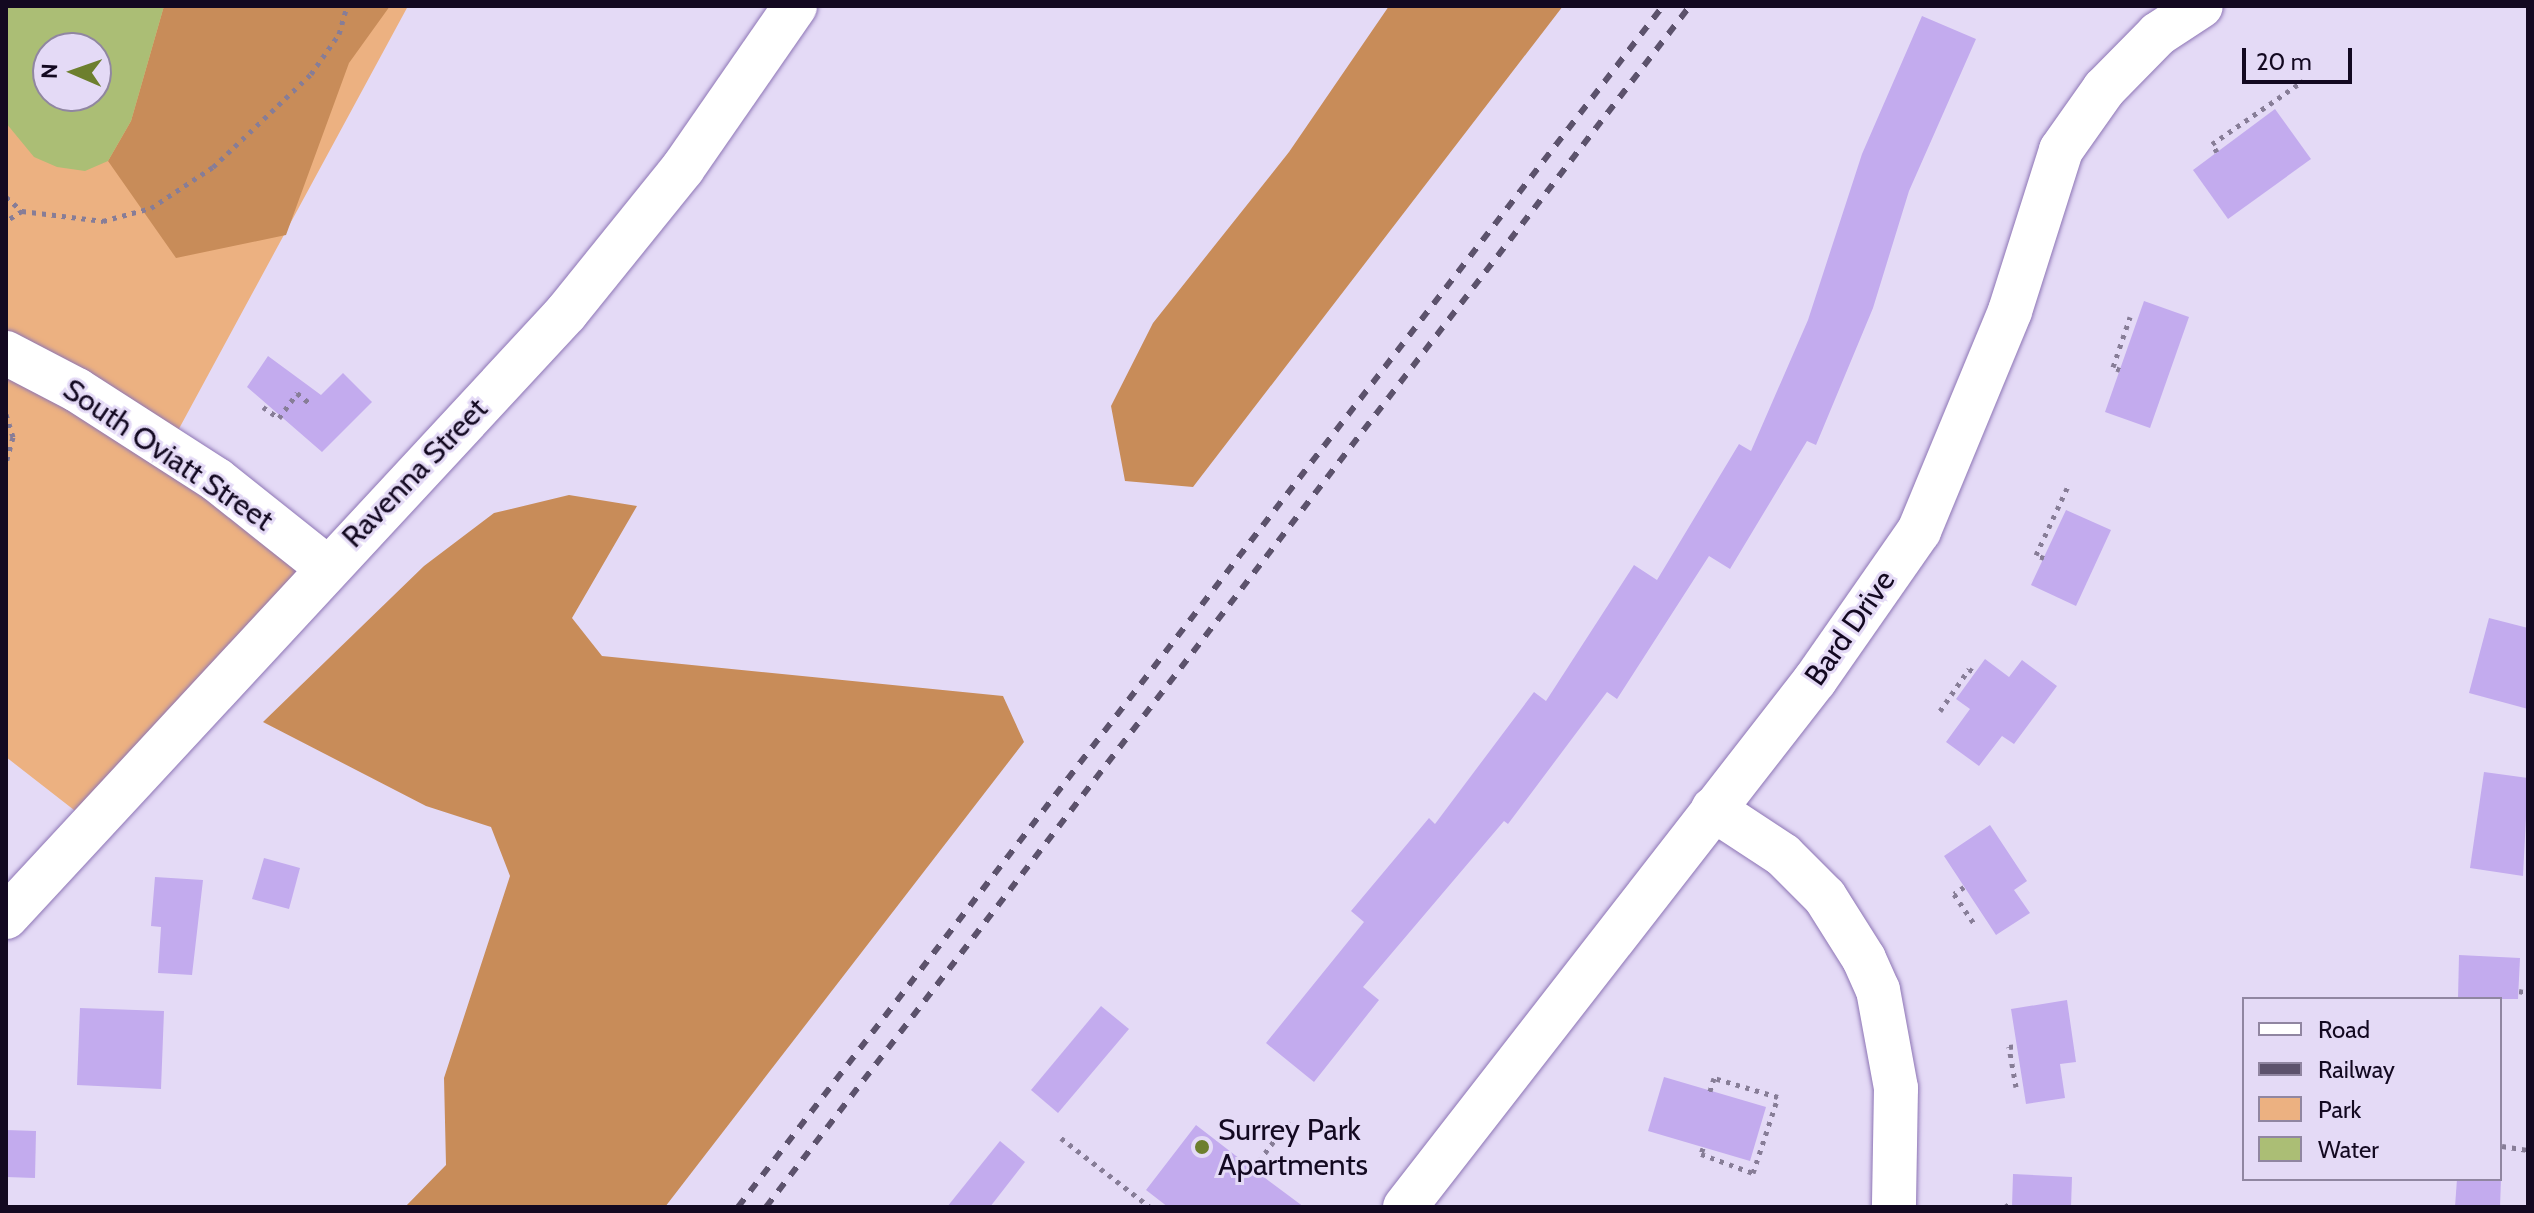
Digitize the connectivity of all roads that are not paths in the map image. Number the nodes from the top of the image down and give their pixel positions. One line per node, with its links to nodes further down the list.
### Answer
1 (795, 6): 4 (street, Ravenna Street)
2 (2201, 6): 5 (street, Bard Drive)
3 (6, 353): 4 (street, South Oviatt Street)
4 (325, 566): 6 (street, Ravenna Street)
5 (1713, 809): 7 (street, Bard Drive); 8 (street)
6 (6, 917)
7 (1405, 1207)
8 (1894, 1207)

